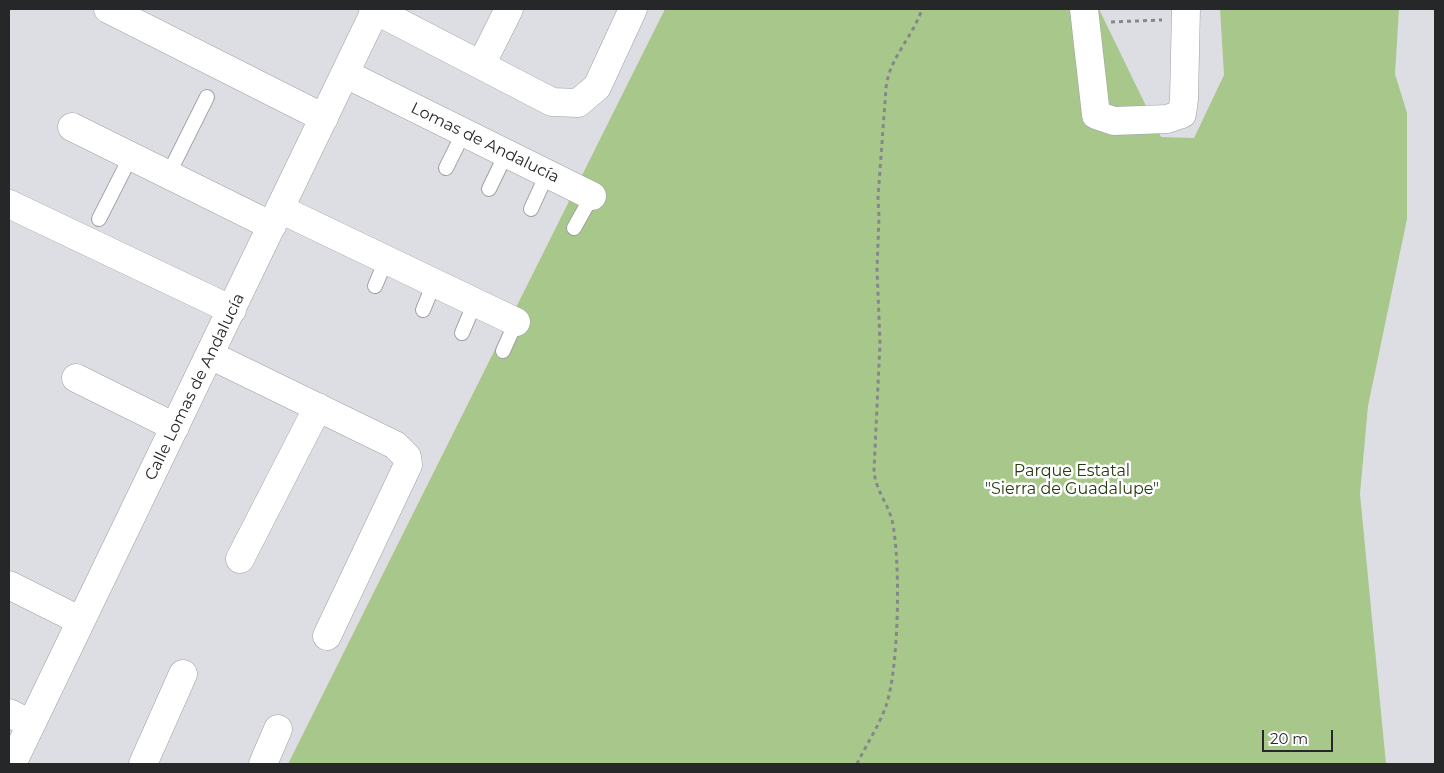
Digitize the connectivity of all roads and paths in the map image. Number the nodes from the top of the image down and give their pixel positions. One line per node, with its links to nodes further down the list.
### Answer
1 (108, 9): 11 (street)
2 (374, 9): 8 (street); 9 (street, Calle Lomas de Andalucía)
3 (509, 9): 8 (street)
4 (633, 9): 8 (street)
5 (922, 9): 49 (path)
6 (1187, 14): 7 (path); 7 (street)
7 (1085, 16)
8 (481, 65)
9 (346, 74): 11 (street, Calle Lomas de Andalucía); 13 (street, Lomas de Andalucía)
10 (207, 97): 17 (lane)
11 (324, 118): 23 (street, Calle Lomas de Andalucía)
12 (72, 127): 15 (street)
13 (464, 132): 14 (street, Lomas de Andalucía); 16 (lane)
14 (506, 154): 18 (street, Lomas de Andalucía); 19 (lane)
15 (131, 156): 17 (street); 24 (lane)
16 (446, 168)
17 (168, 174): 23 (street)
18 (547, 174): 20 (street, Lomas de Andalucía); 22 (lane)
19 (489, 189)
20 (592, 196): 25 (lane, Lomas de Andalucía)
21 (9, 204): 30 (street)
22 (531, 209)
23 (276, 218): 26 (street); 30 (street, Calle Lomas de Andalucía)
24 (99, 219)
25 (574, 228)
26 (386, 260): 27 (street); 28 (lane)
27 (434, 283): 29 (street); 31 (lane)
28 (375, 286)
29 (475, 302): 32 (street); 33 (lane)
30 (232, 310): 35 (street, Calle Lomas de Andalucía)
31 (423, 310)
32 (516, 322): 34 (lane)
33 (462, 334)
34 (503, 351)
35 (210, 355): 37 (street); 38 (street, Calle Lomas de Andalucía)
36 (76, 378): 38 (street)
37 (318, 407): 39 (street); 42 (street)
38 (175, 427): 41 (street, Calle Lomas de Andalucía)
39 (240, 559)
40 (9, 585): 41 (street)
41 (81, 621): 44 (street, Calle Lomas de Andalucía)
42 (327, 636)
43 (183, 674): 47 (street)
44 (20, 718): 46 (street, Calle Lomas de Andalucía)
45 (278, 729): 48 (street)
46 (12, 764)
47 (143, 764)
48 (263, 764)
49 (857, 764)

